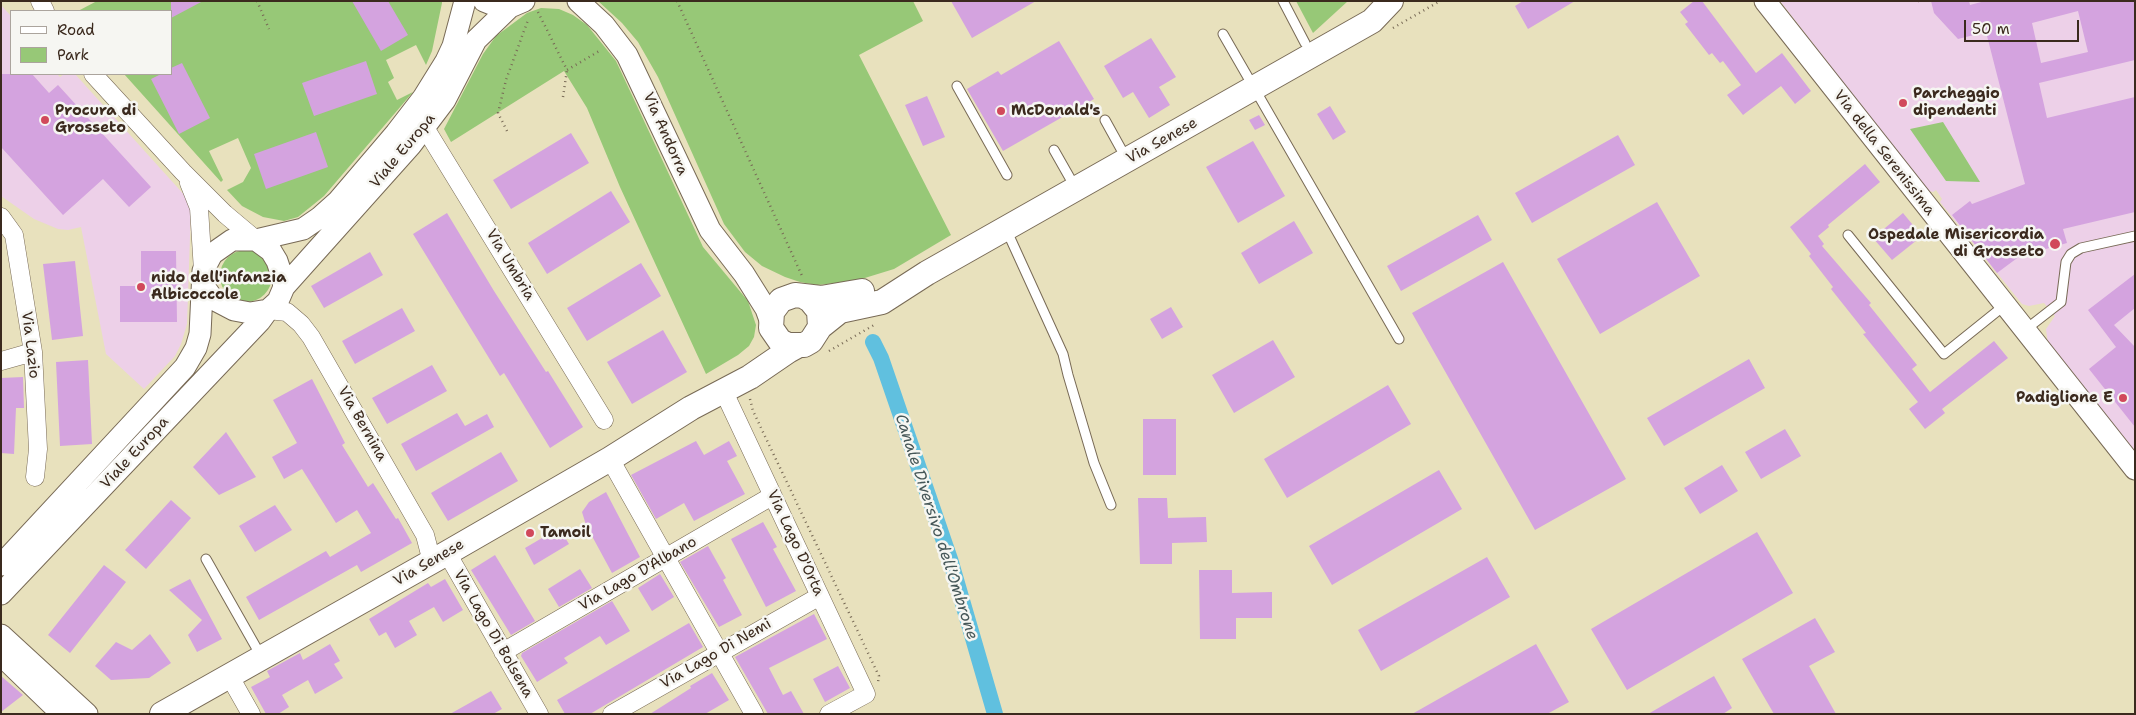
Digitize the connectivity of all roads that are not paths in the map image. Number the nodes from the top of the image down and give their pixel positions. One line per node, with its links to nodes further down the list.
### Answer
1 (450, 1): 12 (street)
2 (465, 1): 12 (street, Viale Europa)
3 (484, 1): 8 (street)
4 (578, 1): 28 (street, Via Andorra)
5 (1283, 1): 10 (lane)
6 (1392, 1): 14 (main road, Via Senese)
7 (1765, 1): 32 (street, Via della Serenissima)
8 (525, 7): 15 (street, Viale Europa)
9 (1223, 34): 14 (lane)
10 (1306, 43)
11 (94, 75): 19 (street)
12 (430, 84): 15 (street, Viale Europa)
13 (957, 86): 20 (lane)
14 (1255, 88): 18 (main road, Via Senese); 37 (lane)
15 (419, 119): 26 (street, Viale Europa); 30 (street, Viale Europa); 43 (street, Via Umbria)
16 (1105, 120): 18 (lane)
17 (1054, 150): 21 (lane)
18 (1128, 160): 21 (main road, Via Senese)
19 (183, 172): 26 (street); 29 (street)
20 (1007, 175)
21 (1076, 190): 23 (main road, Via Senese)
22 (1, 217): 39 (street, Via Lazio)
23 (1006, 229): 27 (main road, Via Senese); 48 (lane)
24 (1848, 235): 32 (lane)
25 (2135, 236): 36 (lane)
26 (256, 240): 29 (street, Viale Europa); 30 (street)
27 (927, 273): 31 (main road, Via Senese); 35 (main road, Via Senese)
28 (744, 274): 31 (street, Via Andorra); 34 (street, Via Andorra)
29 (204, 276): 33 (street); 49 (street, Viale Europa)
30 (284, 287): 33 (street, Viale Europa)
31 (800, 290): 34 (main road, Via Senese); 35 (main road)
32 (2005, 305): 36 (street, Via della Serenissima)
33 (268, 310): 49 (street, Viale Europa); 50 (street, Via Bernina)
34 (770, 324): 38 (main road); 42 (main road, Via Senese)
35 (820, 327): 38 (main road, Via Senese)
36 (2025, 331): 45 (street, Via della Serenissima)
37 (1398, 338)
38 (800, 346): 41 (main road, Via Senese)
39 (33, 352): 40 (street); 46 (street, Via Lazio)
40 (1, 361)
41 (724, 392): 42 (main road, Via Senese); 47 (street, Via Lago D'Orta)
42 (691, 408): 44 (main road, Via Senese)
43 (604, 420)
44 (610, 459): 50 (main road, Via Senese); 51 (street)
45 (2135, 469)
46 (35, 477)
47 (772, 496): 51 (street, Via Lago D'Albano); 55 (street, Via Lago D'Orta)
48 (1111, 506)
49 (68, 509): 53 (street, Viale Europa); 54 (street, Viale Europa)
50 (439, 558): 57 (street, Via Lago Di Bolsena); 60 (main road, Via Senese)
51 (667, 558): 57 (street, Via Lago D'Albano); 58 (street)
52 (206, 559): 60 (lane)
53 (1, 565)
54 (1, 594)
55 (820, 596): 58 (street, Via Lago Di Nemi); 69 (street, Via Lago D'Orta)
56 (1, 635): 65 (street)
57 (503, 652): 62 (street, Via Lago Di Bolsena)
58 (719, 652): 67 (street, Via Lago Di Nemi); 68 (street)
59 (1, 655): 64 (street)
60 (262, 659): 61 (main road, Via Senese)
61 (230, 677): 63 (main road, Via Senese); 66 (street)
62 (533, 712)
63 (162, 713)
64 (62, 714)
65 (87, 714)
66 (251, 714)
67 (612, 714)
68 (754, 714)
69 (829, 714)

